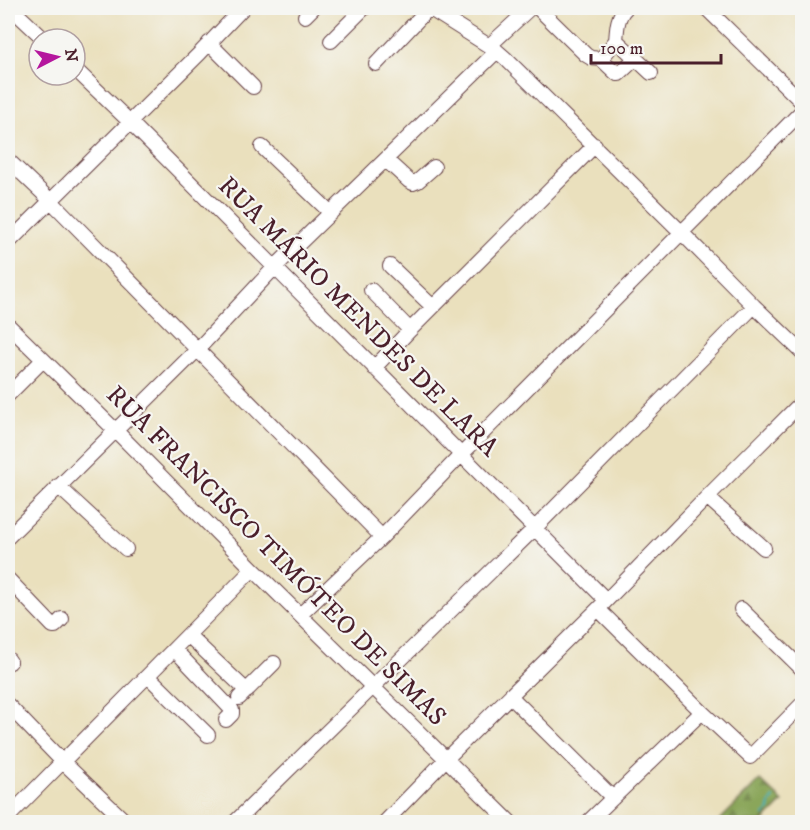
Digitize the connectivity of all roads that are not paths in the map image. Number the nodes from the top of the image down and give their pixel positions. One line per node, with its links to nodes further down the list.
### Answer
1 (11, 8): 9 (street)
2 (243, 8): 12 (street)
3 (364, 8): 10 (street)
4 (429, 8): 13 (street); 16 (street)
5 (530, 8): 13 (street)
6 (538, 8): 15 (street)
7 (626, 8): 11 (street)
8 (706, 8): 20 (street)
9 (31, 27)
10 (331, 41)
11 (616, 41): 14 (street); 15 (street)
12 (209, 43): 19 (street); 22 (street)
13 (493, 48): 23 (street); 26 (street)
14 (636, 58): 15 (street); 17 (street)
15 (601, 59)
16 (376, 64)
17 (651, 73)
18 (87, 81): 22 (street, RUA MÁRIO MENDES DE LARA)
19 (253, 87)
20 (802, 102)
21 (802, 111): 30 (street)
22 (130, 122): 28 (street); 33 (street, RUA MÁRIO MENDES DE LARA)
23 (594, 145): 30 (street); 36 (street)
24 (262, 147): 29 (street)
25 (8, 160): 28 (street)
26 (386, 160): 27 (street); 29 (street)
27 (434, 167)
28 (50, 200): 31 (street); 39 (street)
29 (331, 213): 33 (street)
30 (682, 233): 35 (street); 46 (street)
31 (8, 243)
32 (390, 266): 36 (street)
33 (275, 267): 39 (street); 42 (street, RUA MÁRIO MENDES DE LARA)
34 (371, 290): 38 (street)
35 (754, 306): 40 (street); 49 (street)
36 (433, 307): 38 (street)
37 (8, 326): 41 (street, RUA FRANCISCO TIMÓTEO DE SIMAS)
38 (410, 330): 42 (street)
39 (198, 349): 45 (street); 51 (street)
40 (802, 352)
41 (43, 360): 43 (street); 45 (street, RUA FRANCISCO TIMÓTEO DE SIMAS)
42 (374, 368): 46 (street, RUA MÁRIO MENDES DE LARA)
43 (8, 395)
44 (802, 402): 48 (street)
45 (115, 430): 47 (street); 54 (street, RUA FRANCISCO TIMÓTEO DE SIMAS)
46 (461, 455): 49 (street, RUA MÁRIO MENDES DE LARA); 51 (street)
47 (58, 486): 50 (street); 53 (street)
48 (707, 497): 52 (street); 56 (street)
49 (535, 528): 56 (street, RUA MÁRIO MENDES DE LARA); 65 (street)
50 (8, 537)
51 (382, 537): 58 (street)
52 (764, 548)
53 (126, 549)
54 (254, 569): 58 (street, RUA FRANCISCO TIMÓTEO DE SIMAS); 60 (street)
55 (8, 579): 59 (street)
56 (602, 604): 66 (street); 69 (street, RUA MÁRIO MENDES DE LARA)
57 (741, 609): 63 (street)
58 (300, 615): 65 (street, RUA FRANCISCO TIMÓTEO DE SIMAS)
59 (62, 619)
60 (188, 635): 61 (street); 62 (street)
61 (174, 649): 64 (street); 70 (street)
62 (274, 663)
63 (802, 669)
64 (148, 676): 71 (street); 73 (street)
65 (373, 687): 72 (street, RUA FRANCISCO TIMÓTEO DE SIMAS); 77 (street)
66 (510, 696): 72 (street); 74 (street)
67 (802, 704): 69 (street, RUA MÁRIO MENDES DE LARA)
68 (8, 705): 73 (street)
69 (702, 712): 74 (street)
70 (226, 720)
71 (207, 735)
72 (446, 759): 78 (street); 79 (street, RUA FRANCISCO TIMÓTEO DE SIMAS)
73 (63, 762): 75 (street); 76 (street)
74 (613, 798): 80 (street)
75 (8, 817)
76 (126, 822)
77 (235, 822)
78 (385, 822)
79 (510, 822)
80 (588, 822)

